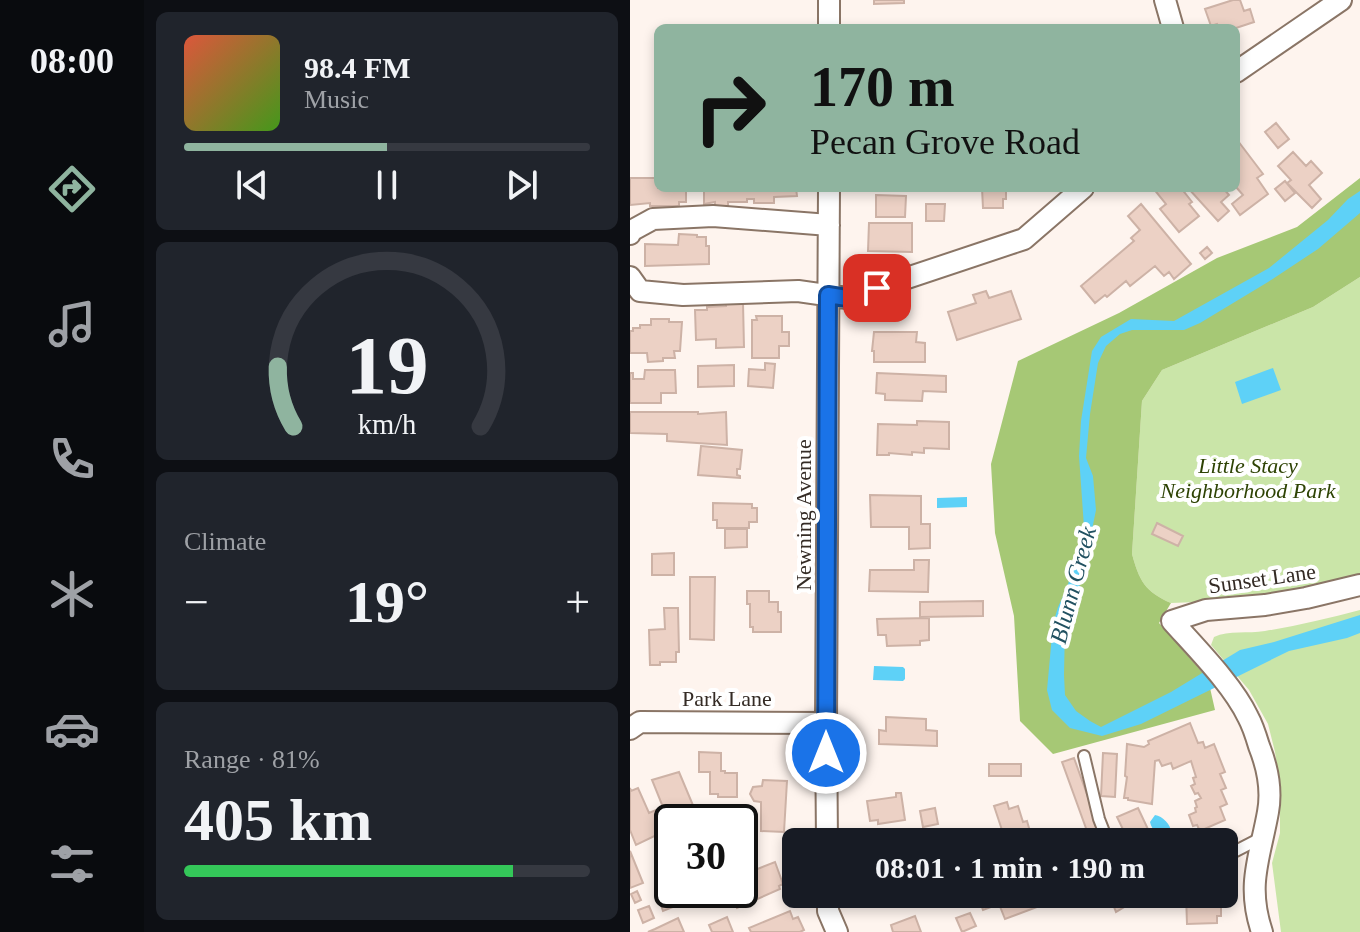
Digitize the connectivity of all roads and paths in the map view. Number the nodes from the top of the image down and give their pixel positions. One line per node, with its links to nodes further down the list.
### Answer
1 (829, 0): 4 (street)
2 (1165, 0): 5 (street)
3 (1341, 0): 6 (street)
4 (829, 24)
5 (1172, 24)
6 (1240, 69)
7 (829, 192): 9 (street, Newning Avenue)
8 (1078, 192): 12 (street)
9 (829, 225): 10 (street); 12 (street, Newning Avenue)
10 (630, 234)
11 (630, 277): 12 (street)
12 (828, 295): 15 (street, Newning Avenue)
13 (1360, 585): 19 (street, Sunset Lane)
14 (633, 721): 15 (street, Park Lane)
15 (826, 723): 17 (street, Newning Avenue)
16 (1084, 756): 18 (lane)
17 (827, 828)
18 (1103, 828)
19 (1261, 838): 20 (lane); 23 (street)
20 (1238, 850)
21 (828, 908): 22 (street)
22 (837, 932)
23 (1262, 932)

